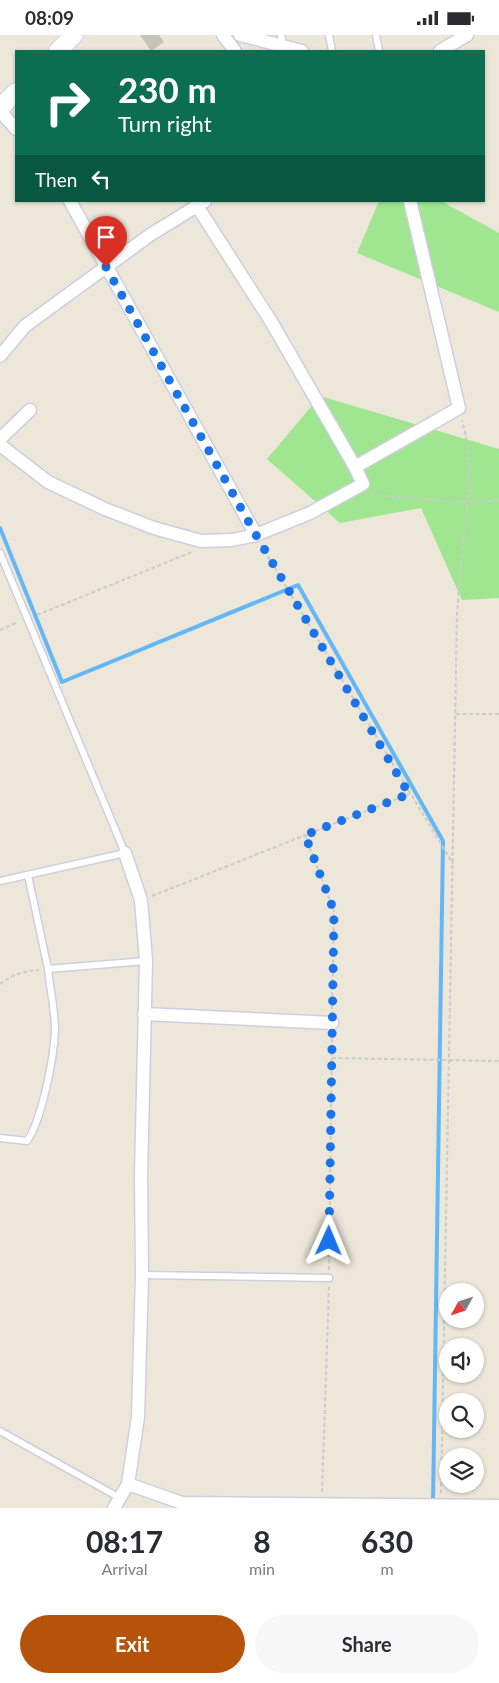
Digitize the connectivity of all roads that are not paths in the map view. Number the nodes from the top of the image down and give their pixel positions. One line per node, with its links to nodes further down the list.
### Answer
1 (223, 35): 7 (street)
2 (240, 35): 6 (street)
3 (329, 35): 9 (lane)
4 (376, 35): 10 (lane)
5 (467, 35): 11 (street)
6 (282, 40): 8 (street)
7 (234, 50)
8 (300, 50)
9 (332, 50)
10 (379, 50)
11 (442, 50)
12 (15, 93): 13 (main road)
13 (0, 109): 14 (street)
14 (15, 128)
15 (71, 202): 18 (street)
16 (410, 202): 23 (street)
17 (201, 203): 18 (street); 23 (street)
18 (106, 267): 19 (street); 24 (street)
19 (0, 356)
20 (30, 411): 21 (street)
21 (0, 439)
22 (0, 445): 24 (street)
23 (355, 467): 24 (street)
24 (256, 535)
25 (0, 553): 26 (lane)
26 (125, 853): 27 (lane); 29 (street)
27 (28, 875): 28 (lane); 30 (lane)
28 (0, 881)
29 (146, 961): 30 (lane); 31 (street)
30 (48, 969): 33 (lane)
31 (144, 1014): 32 (street); 34 (street)
32 (332, 1023)
33 (0, 1138)
34 (142, 1275): 35 (lane); 37 (street)
35 (329, 1278)
36 (0, 1431): 38 (lane)
37 (128, 1484): 38 (street); 39 (street)
38 (117, 1503)
39 (286, 1506): 40 (street)
40 (499, 1506)

